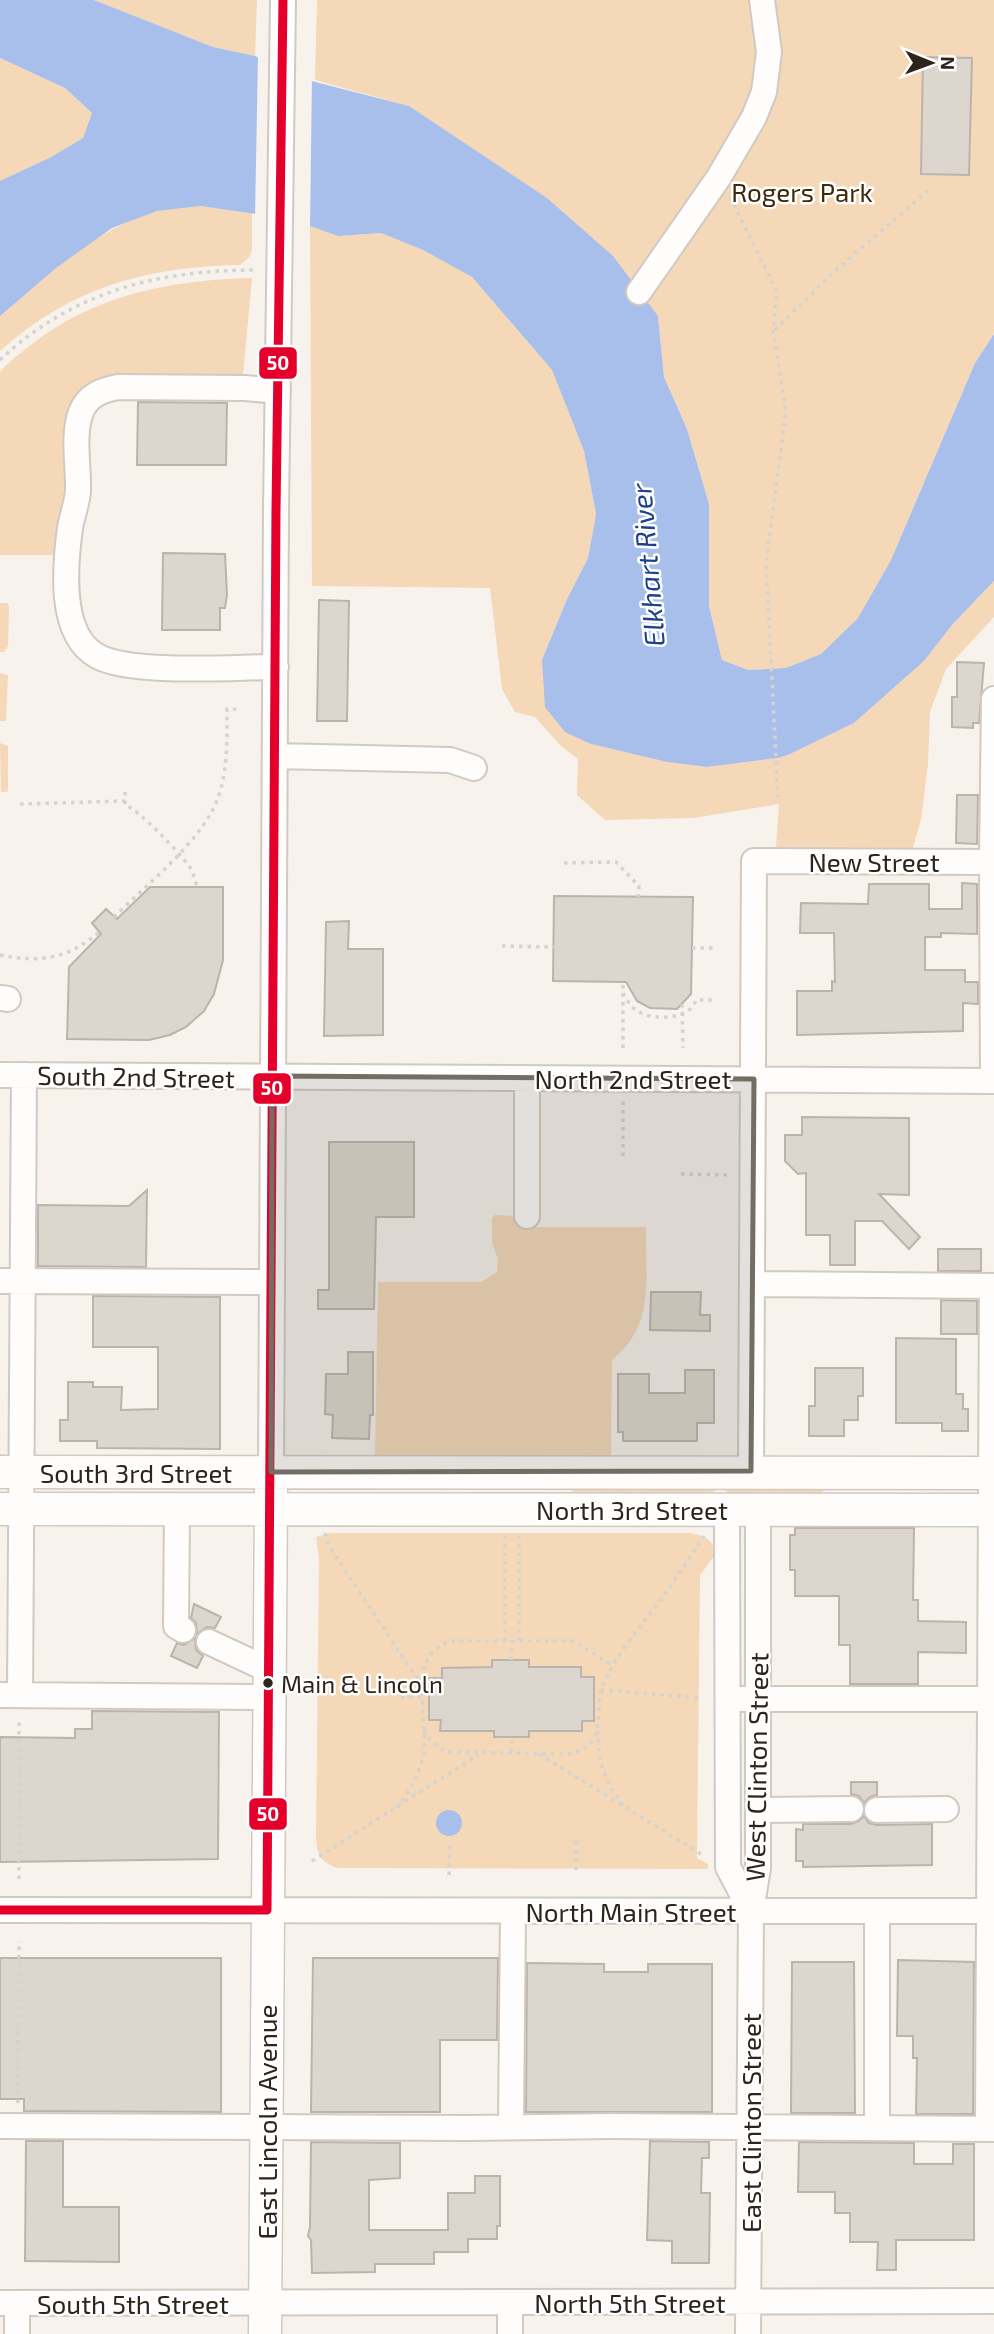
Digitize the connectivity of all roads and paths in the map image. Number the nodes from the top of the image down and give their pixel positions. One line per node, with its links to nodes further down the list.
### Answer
1 (762, 0): 3 (street)
2 (283, 11): 9 (street)
3 (719, 177): 6 (street); 7 (path)
4 (932, 187): 7 (path)
5 (256, 270): 8 (path)
6 (639, 292)
7 (774, 331): 16 (path)
8 (0, 360)
9 (278, 391): 10 (street); 10 (street)
10 (276, 667): 13 (street)
11 (994, 699): 20 (street)
12 (239, 709): 19 (path)
13 (275, 756): 14 (street); 39 (street)
14 (474, 768)
15 (125, 792): 17 (path)
16 (778, 797)
17 (125, 801): 18 (path); 19 (path)
18 (20, 804)
19 (178, 854): 22 (path); 24 (path)
20 (993, 862): 41 (street, New Street); 42 (street)
21 (564, 863): 23 (path)
22 (197, 887)
23 (638, 897)
24 (114, 917)
25 (99, 932): 30 (path)
26 (502, 946): 27 (path)
27 (554, 947)
28 (692, 948): 29 (path)
29 (713, 948)
30 (0, 955)
31 (623, 982): 32 (path)
32 (623, 993): 35 (path); 36 (path)
33 (712, 1000): 35 (path)
34 (682, 1004): 35 (path)
35 (682, 1015): 37 (path)
36 (623, 1048)
37 (682, 1048)
38 (12, 1075): 39 (street, South 2nd Street); 48 (street)
39 (272, 1076): 40 (street, North 2nd Street); 49 (street)
40 (527, 1077): 41 (street, North 2nd Street); 47 (street)
41 (754, 1079): 42 (street, North 2nd Street); 50 (street)
42 (993, 1081)
43 (623, 1098): 44 (path)
44 (623, 1156)
45 (681, 1174): 46 (path)
46 (731, 1175)
47 (527, 1216)
48 (12, 1281): 49 (street); 53 (street)
49 (272, 1282): 54 (street)
50 (752, 1284): 51 (street); 52 (street)
51 (993, 1286): 55 (street)
52 (751, 1471): 54 (main road, North 3rd Street); 55 (main road, North 3rd Street)
53 (11, 1472): 54 (main road, South 3rd Street); 56 (street)
54 (271, 1472): 59 (main road, East Lincoln Avenue)
55 (993, 1473): 60 (street)
56 (10, 1509): 58 (main road, South 3rd Street); 75 (street)
57 (758, 1509): 60 (main road, North 3rd Street); 61 (main road, North 3rd Street); 80 (street, West Clinton Street)
58 (177, 1510): 59 (main road, South 3rd Street); 65 (street)
59 (271, 1510): 61 (main road, North 3rd Street); 72 (main road, East Lincoln Avenue)
60 (993, 1510): 81 (street)
61 (717, 1520): 71 (path); 79 (street, West Clinton Street)
62 (324, 1528): 73 (path)
63 (505, 1530): 66 (path)
64 (519, 1530): 68 (path)
65 (183, 1630)
66 (505, 1641): 67 (path); 73 (path)
67 (512, 1641): 68 (path); 70 (path)
68 (519, 1641): 71 (path)
69 (209, 1643): 72 (street)
70 (511, 1660)
71 (613, 1666): 74 (path)
72 (268, 1684): 75 (street); 102 (main road, East Lincoln Avenue)
73 (422, 1686): 77 (path)
74 (601, 1690): 78 (path); 82 (path)
75 (10, 1695): 100 (path)
76 (401, 1697): 77 (path)
77 (422, 1697): 83 (path)
78 (702, 1698)
79 (727, 1699): 80 (street); 104 (street, West Clinton Street)
80 (758, 1699): 81 (street); 91 (street, West Clinton Street)
81 (992, 1699): 106 (street)
82 (598, 1729): 87 (path); 89 (path)
83 (424, 1730): 85 (path); 88 (path)
84 (512, 1737): 86 (path)
85 (480, 1753): 86 (path); 88 (path)
86 (512, 1753): 87 (path)
87 (538, 1753): 89 (path)
88 (397, 1808): 97 (path)
89 (627, 1809): 96 (path)
90 (946, 1809): 93 (street)
91 (758, 1810): 92 (street); 104 (street, West Clinton Street)
92 (851, 1810)
93 (877, 1810)
94 (450, 1840): 98 (path)
95 (576, 1841): 99 (path)
96 (701, 1854)
97 (312, 1861)
98 (449, 1875)
99 (576, 1875)
100 (19, 1880)
101 (0, 1910): 102 (street, North Main Street)
102 (267, 1910): 103 (street, North Main Street); 110 (main road, East Lincoln Avenue)
103 (513, 1911): 104 (street, North Main Street); 109 (street)
104 (751, 1911): 105 (street, North Main Street); 111 (street, East Clinton Street)
105 (877, 1911): 106 (street, North Main Street); 112 (street)
106 (991, 1911): 113 (street)
107 (19, 1941): 108 (path)
108 (9, 2126): 110 (street)
109 (511, 2126): 110 (street); 111 (street)
110 (267, 2128): 118 (main road, East Lincoln Avenue)
111 (751, 2128): 112 (street); 116 (street, East Clinton Street)
112 (877, 2128): 113 (street)
113 (991, 2129)
114 (994, 2301): 116 (street, North 5th Street)
115 (510, 2302): 116 (street, North 5th Street); 118 (street, North 5th Street); 121 (street)
116 (748, 2302): 122 (street, East Clinton Street)
117 (9, 2303): 118 (street, South 5th Street); 119 (street)
118 (265, 2303): 120 (main road, East Lincoln Avenue)
119 (17, 2334)
120 (265, 2334)
121 (510, 2334)
122 (748, 2334)

